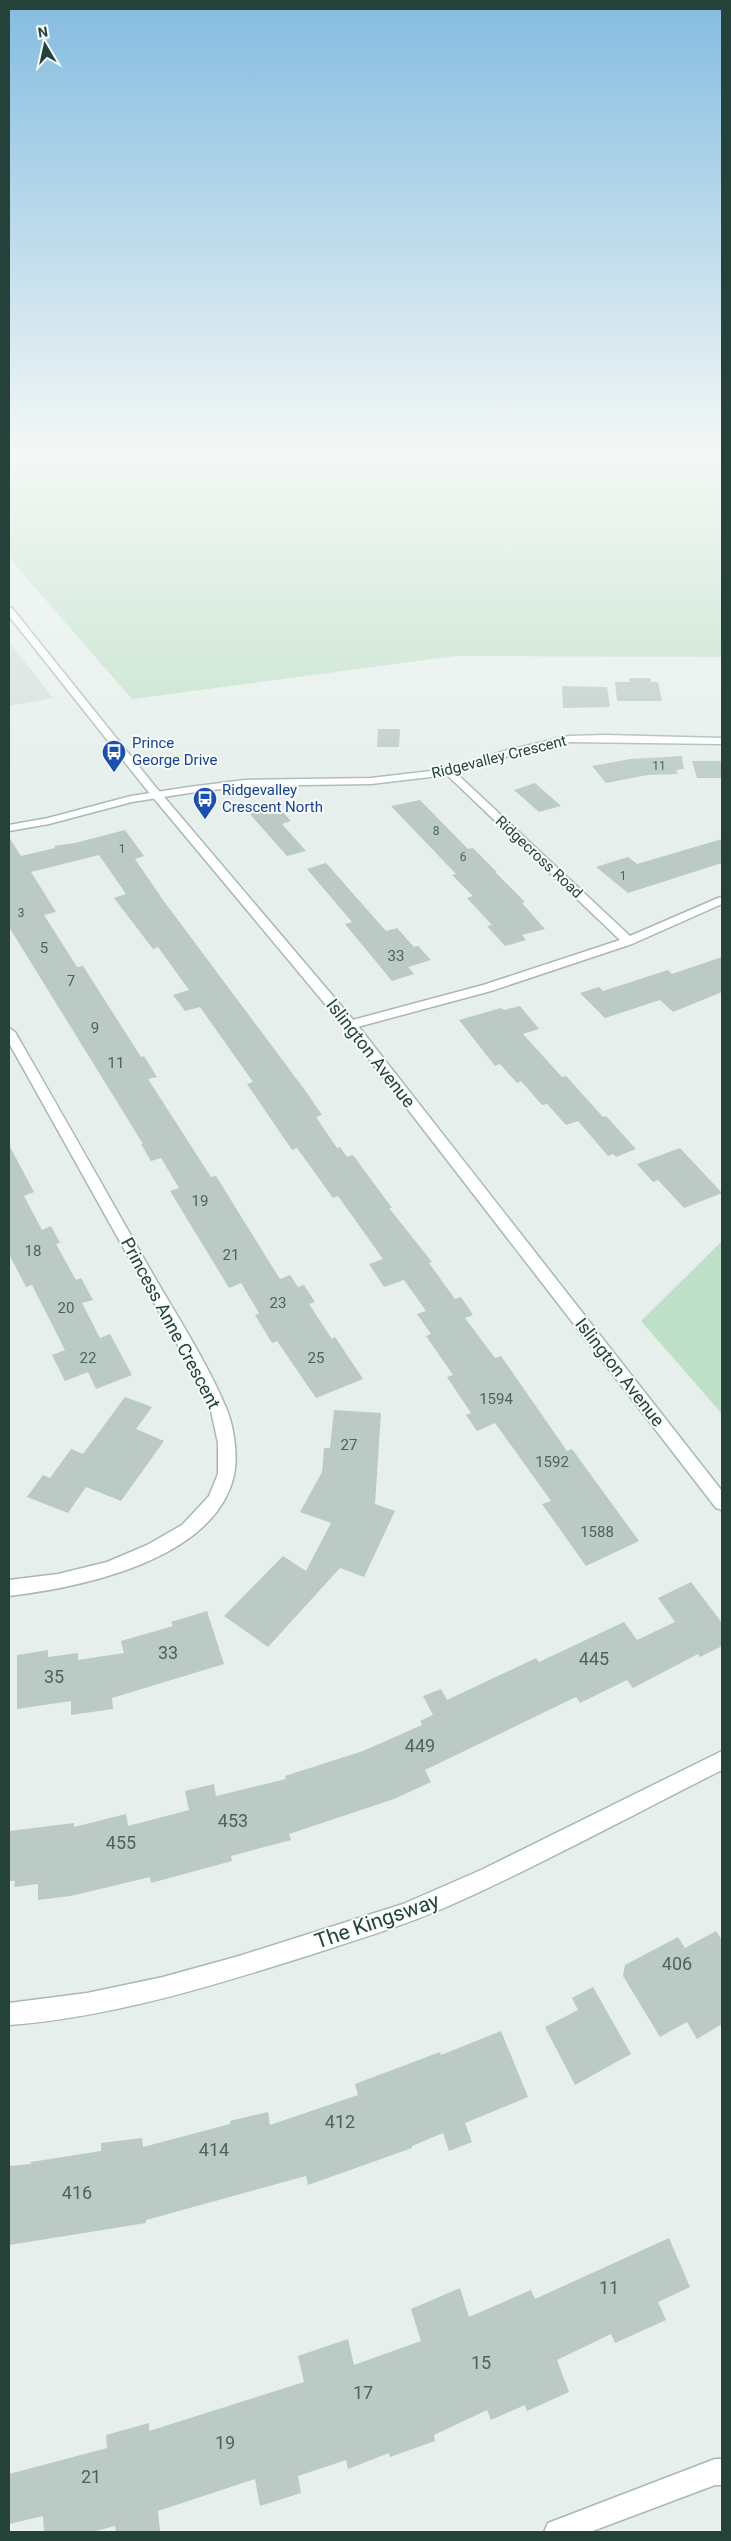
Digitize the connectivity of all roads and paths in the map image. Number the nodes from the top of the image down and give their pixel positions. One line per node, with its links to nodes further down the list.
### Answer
1 (9, 610): 4 (street, Islington Avenue)
2 (722, 742): 3 (street, Ridgevalley Crescent)
3 (449, 772): 4 (street, Ridgevalley Crescent); 7 (street, Ridgecross Road)
4 (157, 795): 5 (street); 8 (street, Islington Avenue)
5 (9, 828)
6 (722, 900): 7 (street)
7 (628, 942): 8 (street)
8 (350, 1025): 10 (street, Islington Avenue)
9 (9, 1032): 11 (street, Princess Anne Crescent)
10 (722, 1503)
11 (9, 1588)
12 (722, 1760): 13 (street, The Kingsway)
13 (9, 2014)
14 (722, 2472): 15 (street)
15 (557, 2532)

